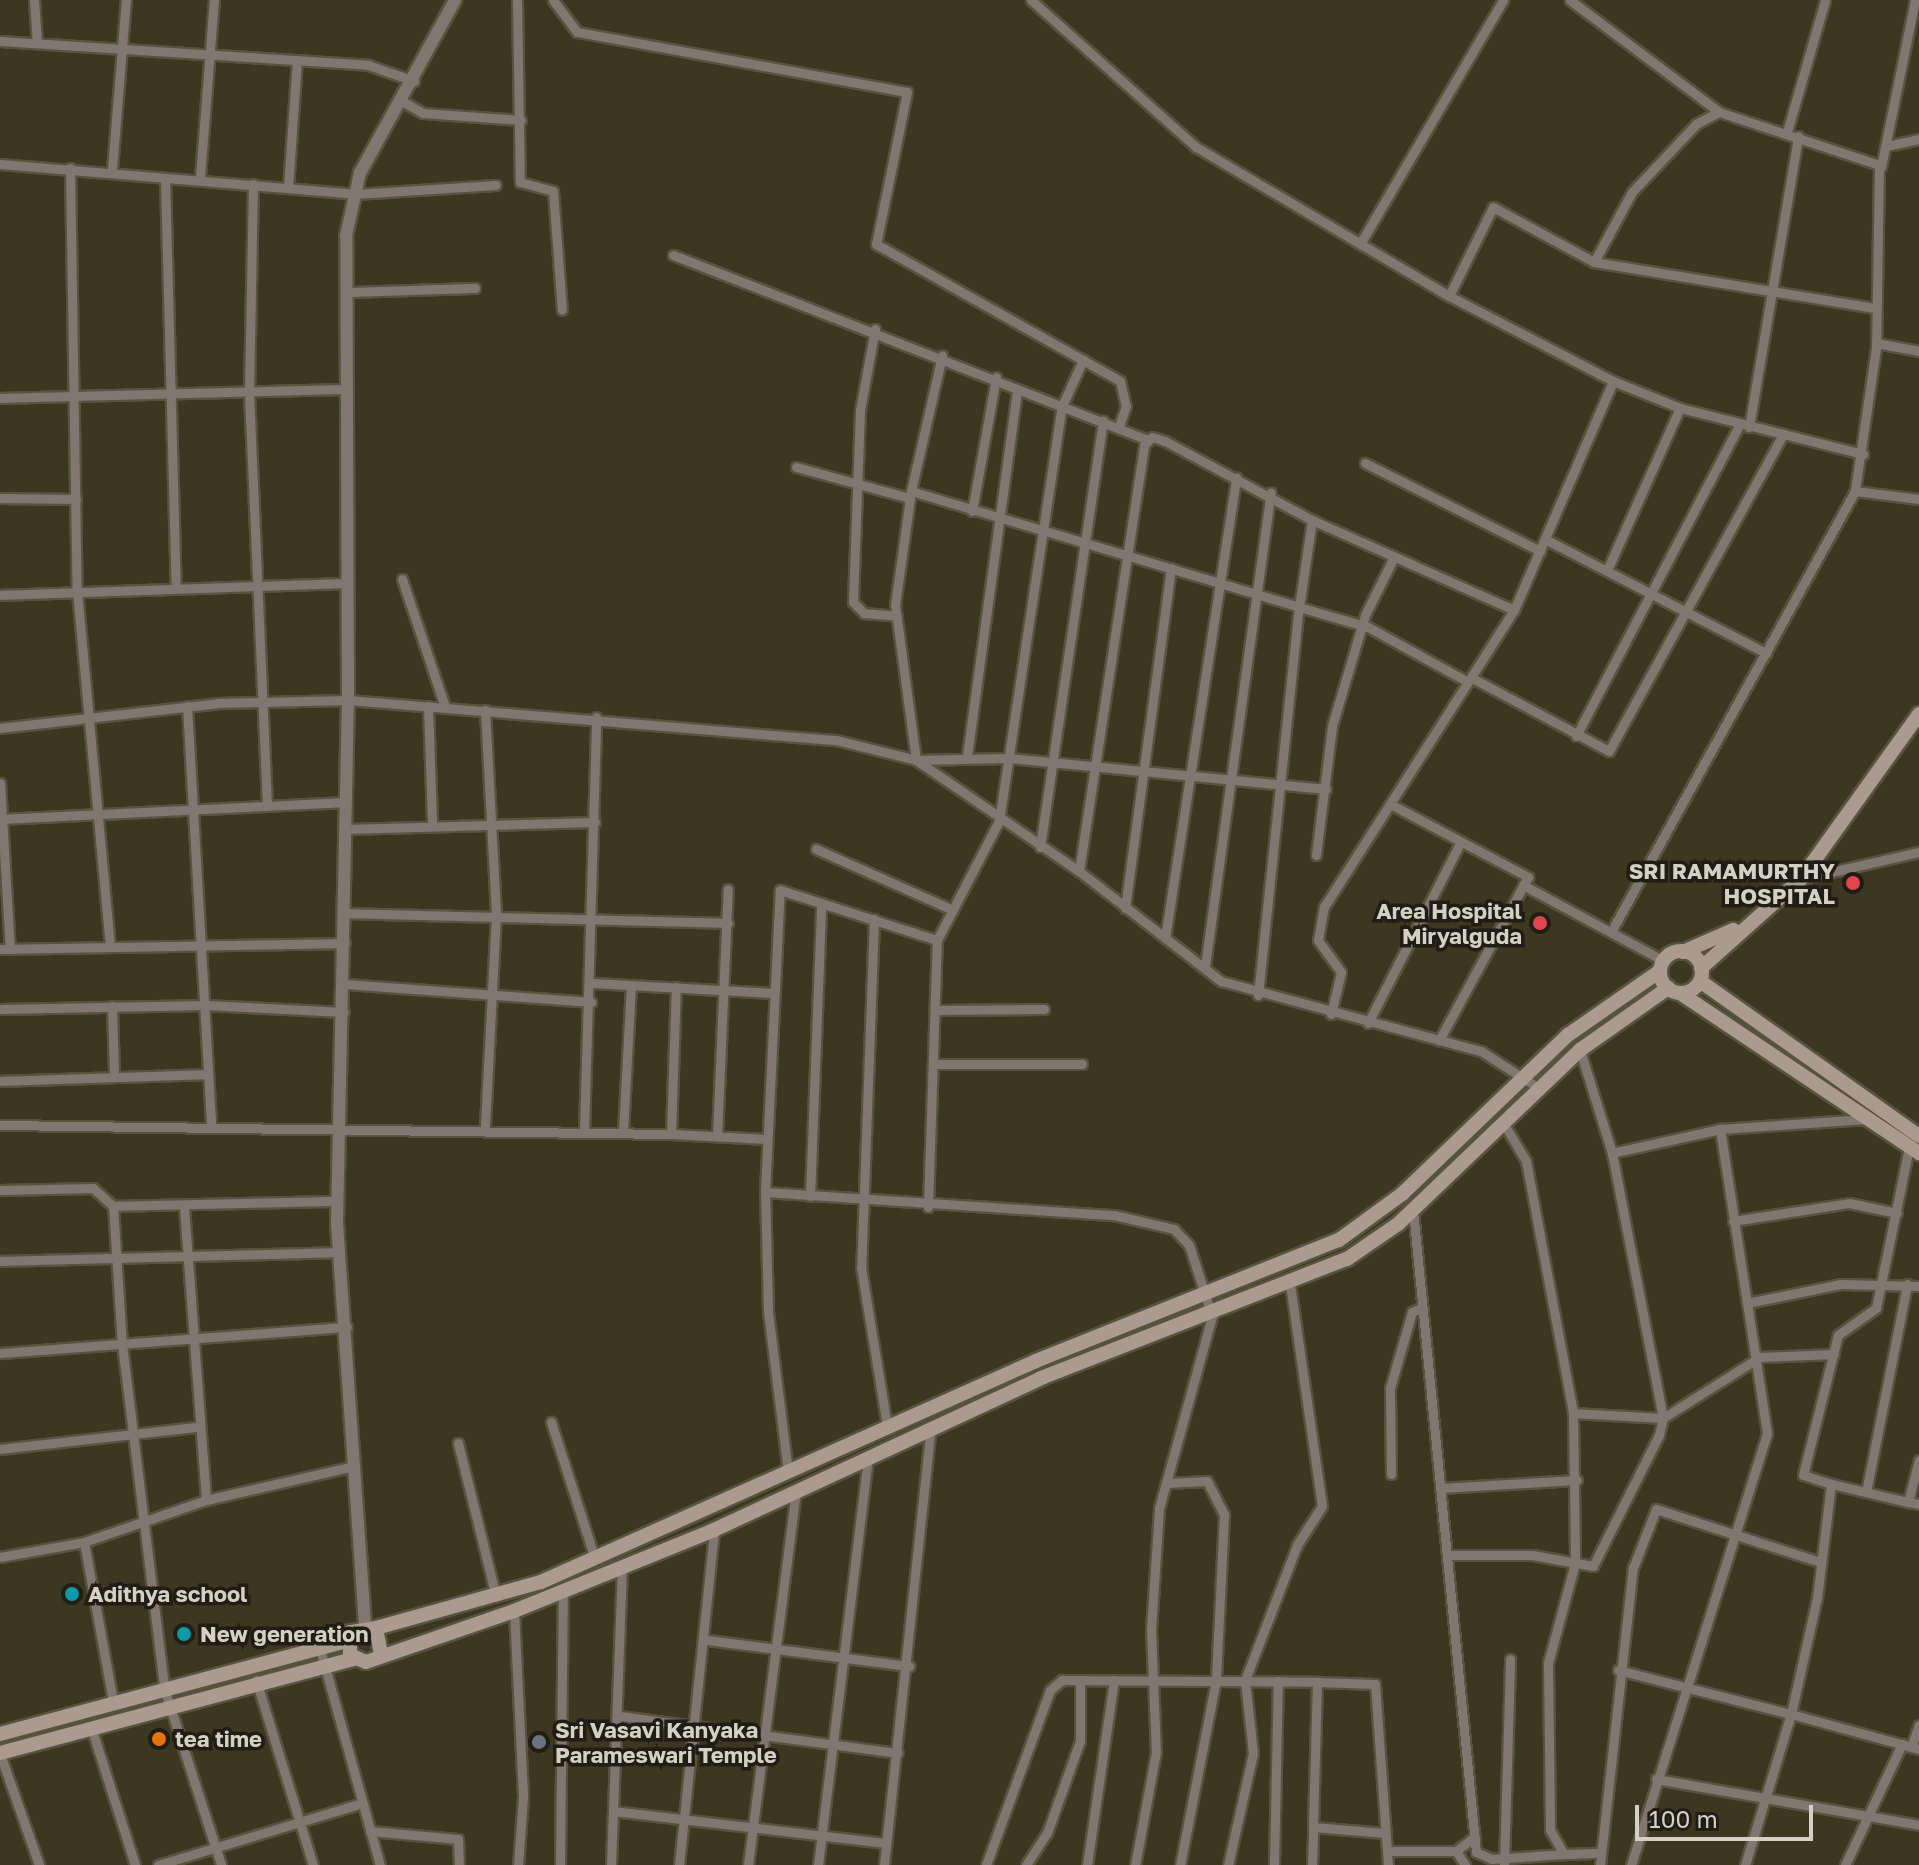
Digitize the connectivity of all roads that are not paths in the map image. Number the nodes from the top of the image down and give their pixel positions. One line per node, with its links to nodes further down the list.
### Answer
1 (34, 0): 12 (street)
2 (126, 0): 14 (street)
3 (214, 0): 15 (street)
4 (455, 0): 17 (street)
5 (517, 0): 20 (street)
6 (553, 0): 48 (street)
7 (1031, 0): 35 (street)
8 (1503, 0): 35 (street)
9 (1570, 0): 19 (street)
10 (1825, 0): 21 (street)
11 (1915, 0): 24 (street)
12 (37, 39): 13 (street); 14 (street)
13 (0, 41)
14 (123, 45): 15 (street); 28 (street)
15 (210, 54): 16 (street); 29 (street)
16 (297, 60): 17 (street); 33 (street)
17 (414, 81): 18 (street)
18 (402, 101): 20 (street); 34 (street)
19 (1719, 112): 21 (street); 37 (street)
20 (521, 120): 43 (street)
21 (1787, 132): 22 (street)
22 (1798, 136): 26 (street); 39 (street)
23 (1919, 139): 24 (street)
24 (1886, 146): 26 (street)
25 (0, 164): 27 (street)
26 (1881, 167): 42 (street)
27 (70, 168): 28 (street); 55 (street)
28 (112, 169): 30 (street)
29 (200, 177): 30 (street); 31 (street)
30 (165, 178): 53 (street)
31 (253, 184): 33 (street); 54 (street)
32 (496, 185): 34 (street)
33 (288, 188): 34 (street)
34 (355, 194): 40 (street)
35 (1360, 244): 41 (street)
36 (673, 255): 44 (street)
37 (1594, 262): 39 (street); 41 (street)
38 (475, 288): 40 (street)
39 (1775, 291): 42 (street); 61 (street)
40 (347, 292): 51 (street)
41 (1449, 296): 50 (street)
42 (1876, 308): 45 (street)
43 (562, 310)
44 (875, 329): 47 (street); 68 (street)
45 (1876, 343): 46 (street); 64 (street)
46 (1919, 351)
47 (942, 356): 49 (street); 71 (street)
48 (1083, 360): 57 (street); 60 (street)
49 (996, 377): 52 (street); 75 (street)
50 (1613, 381): 58 (street); 79 (street)
51 (347, 389): 54 (street); 89 (street)
52 (1017, 389): 57 (street); 76 (street)
53 (171, 393): 54 (street); 55 (street); 90 (street)
54 (249, 393): 88 (street)
55 (73, 396): 56 (street); 73 (street)
56 (0, 398)
57 (1062, 406): 59 (street); 78 (street)
58 (1680, 408): 61 (street); 85 (street)
59 (1103, 421): 60 (street); 80 (street)
60 (1119, 426): 63 (street)
61 (1744, 426): 62 (street); 92 (street)
62 (1783, 434): 64 (street); 96 (street)
63 (1148, 440): 67 (street); 82 (street)
64 (1863, 454): 69 (street)
65 (1365, 463): 81 (street)
66 (796, 467): 68 (street)
67 (1236, 477): 70 (street); 87 (street)
68 (859, 484): 71 (street); 98 (street)
69 (1855, 491): 74 (street); 100 (street)
70 (1271, 493): 77 (street); 93 (street)
71 (910, 494): 75 (street); 98 (street)
72 (0, 498): 73 (street)
73 (76, 499): 91 (street)
74 (1919, 499)
75 (972, 511): 76 (street)
76 (998, 517): 78 (street); 113 (street)
77 (1312, 520): 83 (street); 95 (street)
78 (1041, 531): 80 (street); 114 (street)
79 (1545, 539): 81 (street); 85 (street)
80 (1081, 542): 82 (street); 116 (street)
81 (1540, 551): 97 (street)
82 (1129, 556): 84 (street); 117 (street)
83 (1394, 557): 97 (street); 99 (street)
84 (1171, 568): 87 (street); 118 (street)
85 (1608, 568): 92 (street)
86 (402, 579): 106 (street)
87 (1216, 579): 93 (street); 119 (street)
88 (256, 582): 89 (street); 90 (street); 103 (street)
89 (348, 583): 102 (street)
90 (176, 586): 91 (street)
91 (77, 591): 94 (street); 109 (street)
92 (1650, 591): 96 (street); 112 (street)
93 (1257, 592): 95 (street); 120 (street)
94 (0, 595)
95 (1299, 607): 99 (street); 122 (street)
96 (1685, 609): 100 (street); 112 (street)
97 (1514, 610): 101 (street)
98 (897, 616): 115 (street)
99 (1363, 625): 101 (street); 123 (street)
100 (1766, 653): 153 (street)
101 (1471, 680): 112 (street); 127 (street)
102 (348, 700): 103 (street); 105 (street); 124 (street)
103 (260, 703): 104 (street); 125 (street)
104 (187, 706): 109 (street); 126 (street)
105 (428, 706): 106 (street); 130 (street)
106 (445, 707): 107 (street)
107 (485, 710): 110 (street); 132 (street)
108 (1919, 714): 141 (main road)
109 (89, 716): 111 (street); 128 (street)
110 (596, 717): 115 (street); 133 (street)
111 (0, 728)
112 (1576, 736)
113 (967, 756): 114 (street); 115 (street)
114 (1007, 758): 116 (street); 131 (street)
115 (916, 760): 131 (street)
116 (1052, 765): 117 (street); 136 (street)
117 (1091, 767): 118 (street); 140 (street)
118 (1144, 773): 119 (street); 145 (street)
119 (1189, 773): 120 (street); 154 (street)
120 (1235, 776): 122 (street); 161 (street)
121 (0, 783): 129 (street)
122 (1280, 784): 123 (street); 172 (street)
123 (1326, 789): 139 (street)
124 (347, 802): 125 (street); 134 (street)
125 (267, 803): 126 (street)
126 (192, 806): 128 (street); 156 (street)
127 (1394, 806): 135 (street); 180 (street)
128 (102, 812): 129 (street); 158 (street)
129 (2, 819): 159 (street)
130 (432, 821): 132 (street); 134 (street)
131 (999, 821): 136 (street); 146 (street)
132 (495, 822): 133 (street); 148 (street)
133 (595, 822): 149 (street)
134 (347, 829): 147 (street)
135 (1459, 845): 142 (street); 181 (street)
136 (1040, 847): 140 (street)
137 (816, 849): 146 (street)
138 (1919, 852): 141 (street)
139 (1316, 855)
140 (1079, 871): 145 (street)
141 (1801, 879): 152 (main road)
142 (1523, 885): 153 (street); 182 (street)
143 (728, 889): 151 (street)
144 (821, 903): 150 (street); 170 (street); 207 (street)
145 (1125, 908): 154 (street)
146 (953, 910): 155 (street)
147 (346, 913): 148 (street); 157 (street)
148 (496, 915): 149 (street); 171 (street)
149 (594, 919): 151 (street); 164 (street)
150 (874, 919): 155 (street); 209 (street)
151 (728, 923): 168 (street)
152 (1745, 925): 160 (main road); 163 (main road)
153 (1611, 932): 162 (street)
154 (1165, 938): 161 (street)
155 (937, 940): 178 (street)
156 (202, 943): 157 (street); 158 (street); 174 (street)
157 (345, 943): 165 (street)
158 (110, 944): 159 (street)
159 (5, 949)
160 (1683, 952): 162 (main road); 163 (main road)
161 (1205, 966): 172 (street)
162 (1662, 966): 169 (main road); 187 (main road)
163 (1701, 974): 169 (main road); 203 (main road)
164 (593, 983): 166 (street); 173 (street)
165 (345, 984): 171 (street); 179 (street)
166 (631, 985): 167 (street); 199 (street)
167 (676, 987): 168 (street); 200 (street)
168 (725, 990): 170 (street); 201 (street)
169 (1674, 991): 183 (main road); 191 (main road)
170 (774, 993): 202 (street)
171 (495, 994): 173 (street); 196 (street)
172 (1258, 995): 180 (street)
173 (591, 1002): 198 (street)
174 (206, 1005): 175 (street); 179 (street); 186 (street)
175 (112, 1006): 176 (street); 188 (street)
176 (0, 1009)
177 (1044, 1009): 178 (street)
178 (935, 1010): 184 (street)
179 (344, 1012): 195 (street)
180 (1331, 1014): 181 (street)
181 (1368, 1023): 182 (street)
182 (1439, 1040): 187 (street)
183 (1580, 1050): 190 (main road); 204 (street)
184 (938, 1064): 185 (street); 212 (street)
185 (1082, 1064)
186 (207, 1074): 188 (street); 193 (street)
187 (1525, 1074): 190 (street); 224 (main road)
188 (114, 1075): 189 (street)
189 (0, 1081)
190 (1537, 1087): 192 (main road)
191 (1872, 1119): 197 (street); 203 (main road)
192 (1502, 1121): 213 (main road); 234 (street)
193 (211, 1124): 194 (street); 195 (street)
194 (0, 1125)
195 (343, 1125): 196 (street); 208 (street)
196 (485, 1127): 198 (street)
197 (1720, 1129): 204 (street); 215 (street)
198 (584, 1131): 199 (street)
199 (623, 1132): 200 (street)
200 (671, 1134): 201 (street)
201 (717, 1136): 202 (street)
202 (767, 1139): 206 (street)
203 (1916, 1145): 214 (street)
204 (1612, 1153): 235 (street)
205 (0, 1190): 210 (street)
206 (765, 1192): 207 (street); 246 (street)
207 (810, 1196): 209 (street)
208 (338, 1201): 211 (street); 216 (street)
209 (861, 1204): 212 (street); 237 (street)
210 (113, 1206): 211 (street); 218 (street)
211 (184, 1207): 217 (street)
212 (928, 1207): 224 (street)
213 (1413, 1210): 220 (main road); 226 (street)
214 (1897, 1213): 215 (street); 221 (street)
215 (1733, 1221): 225 (street)
216 (340, 1252): 217 (street); 228 (street)
217 (185, 1253): 218 (street); 229 (street)
218 (115, 1256): 219 (street); 230 (street)
219 (0, 1261)
220 (1290, 1283): 227 (main road); 286 (street)
221 (1881, 1284): 222 (street); 225 (street); 232 (street)
222 (1907, 1284): 223 (street); 253 (street)
223 (1919, 1286)
224 (1206, 1291): 227 (street); 237 (main road)
225 (1747, 1303): 233 (street)
226 (1421, 1308): 247 (street); 251 (street)
227 (1213, 1309): 239 (main road); 249 (street)
228 (347, 1327): 229 (street); 245 (street)
229 (192, 1338): 230 (street); 238 (street)
230 (122, 1344): 231 (street); 240 (street)
231 (0, 1353)
232 (1834, 1354): 233 (street); 250 (street)
233 (1760, 1357): 235 (street); 258 (street)
234 (1573, 1413): 235 (street); 248 (street)
235 (1663, 1418): 264 (street)
236 (551, 1422): 262 (street)
237 (887, 1426): 246 (main road)
238 (196, 1427): 240 (street); 254 (street)
239 (931, 1427): 243 (main road); 279 (street)
240 (133, 1432): 242 (street); 256 (street)
241 (458, 1443): 267 (street)
242 (0, 1449)
243 (868, 1457): 252 (main road); 275 (street)
244 (1919, 1460): 255 (street)
245 (350, 1467): 254 (street); 269 (street)
246 (788, 1472): 262 (main road)
247 (1391, 1474)
248 (1577, 1480): 251 (street); 264 (street)
249 (1166, 1483): 284 (street); 285 (street)
250 (1831, 1484): 253 (street); 263 (street)
251 (1440, 1488): 260 (street)
252 (796, 1490): 257 (main road); 273 (street)
253 (1866, 1492): 255 (street)
254 (206, 1500): 256 (street)
255 (1914, 1503)
256 (145, 1523): 259 (street); 289 (street)
257 (714, 1530): 265 (main road); 270 (street)
258 (1734, 1531): 263 (street); 280 (street); 290 (street)
259 (84, 1542): 261 (street); 291 (street)
260 (1450, 1555): 264 (street); 317 (street)
261 (0, 1557)
262 (595, 1559): 267 (main road)
263 (1820, 1562): 293 (street)
264 (1575, 1563): 323 (street)
265 (622, 1568): 266 (main road); 294 (street)
266 (563, 1593): 268 (main road); 333 (street)
267 (496, 1596): 269 (main road)
268 (514, 1611): 274 (main road); 332 (street)
269 (370, 1626): 271 (main road); 274 (main road)
270 (708, 1640): 273 (street); 295 (street)
271 (347, 1641): 272 (main road); 276 (main road)
272 (320, 1649): 278 (street); 289 (main road)
273 (781, 1650): 275 (street); 299 (street)
274 (381, 1654): 276 (main road)
275 (845, 1658): 279 (street); 300 (street)
276 (354, 1659): 278 (main road)
277 (1510, 1659): 324 (street)
278 (324, 1666): 281 (main road); 306 (street)
279 (909, 1666): 303 (street)
280 (1618, 1670): 290 (street); 322 (street)
281 (256, 1680): 292 (main road); 311 (street)
282 (1080, 1680): 283 (street); 339 (street); 340 (street)
283 (1114, 1680): 284 (street); 341 (street)
284 (1151, 1680): 285 (street); 342 (street)
285 (1216, 1680): 286 (street); 343 (street)
286 (1245, 1680): 287 (street); 344 (street)
287 (1278, 1681): 288 (street); 345 (street)
288 (1317, 1682): 313 (street); 316 (street)
289 (164, 1688): 291 (main road); 292 (street)
290 (1683, 1689): 293 (street); 304 (street)
291 (113, 1702): 298 (main road)
292 (168, 1706): 297 (main road); 319 (street)
293 (1791, 1714): 301 (street); 305 (street)
294 (620, 1716): 295 (street); 307 (street)
295 (697, 1723): 299 (street); 309 (street)
296 (1919, 1725): 301 (street)
297 (91, 1727): 302 (main road); 326 (street)
298 (0, 1734)
299 (769, 1734): 300 (street); 310 (street)
300 (834, 1742): 303 (street); 315 (street)
301 (1910, 1746): 308 (street)
302 (0, 1753): 325 (street)
303 (898, 1753): 318 (street)
304 (1656, 1779): 305 (street); 351 (street)
305 (1764, 1799): 308 (street); 352 (street)
306 (362, 1803): 311 (street); 314 (street)
307 (613, 1811): 309 (street); 334 (street)
308 (1868, 1813): 312 (street); 353 (street)
309 (689, 1815): 310 (street); 335 (street)
310 (757, 1822): 315 (street); 336 (street)
311 (300, 1823): 319 (street); 329 (street)
312 (1919, 1825)
313 (1313, 1827): 316 (street); 346 (street)
314 (370, 1831): 330 (street); 331 (street)
315 (823, 1833): 318 (street); 337 (street)
316 (1385, 1833): 320 (street)
317 (1475, 1836): 321 (street); 324 (street)
318 (886, 1843): 338 (street)
319 (216, 1845): 327 (street); 328 (street)
320 (1387, 1851): 321 (street); 347 (street)
321 (1456, 1851): 348 (street); 349 (street)
322 (1600, 1853): 323 (street); 350 (street)
323 (1564, 1854): 324 (street)
324 (1504, 1861)
325 (39, 1865)
326 (135, 1865)
327 (158, 1865)
328 (221, 1865)
329 (313, 1865)
330 (380, 1865)
331 (459, 1865)
332 (518, 1865)
333 (560, 1865)
334 (611, 1865)
335 (679, 1865)
336 (748, 1865)
337 (818, 1865)
338 (884, 1865)
339 (986, 1865)
340 (1026, 1865)
341 (1087, 1865)
342 (1135, 1865)
343 (1180, 1865)
344 (1228, 1865)
345 (1274, 1865)
346 (1312, 1865)
347 (1388, 1865)
348 (1456, 1865)
349 (1465, 1865)
350 (1600, 1865)
351 (1631, 1865)
352 (1745, 1865)
353 (1845, 1865)

